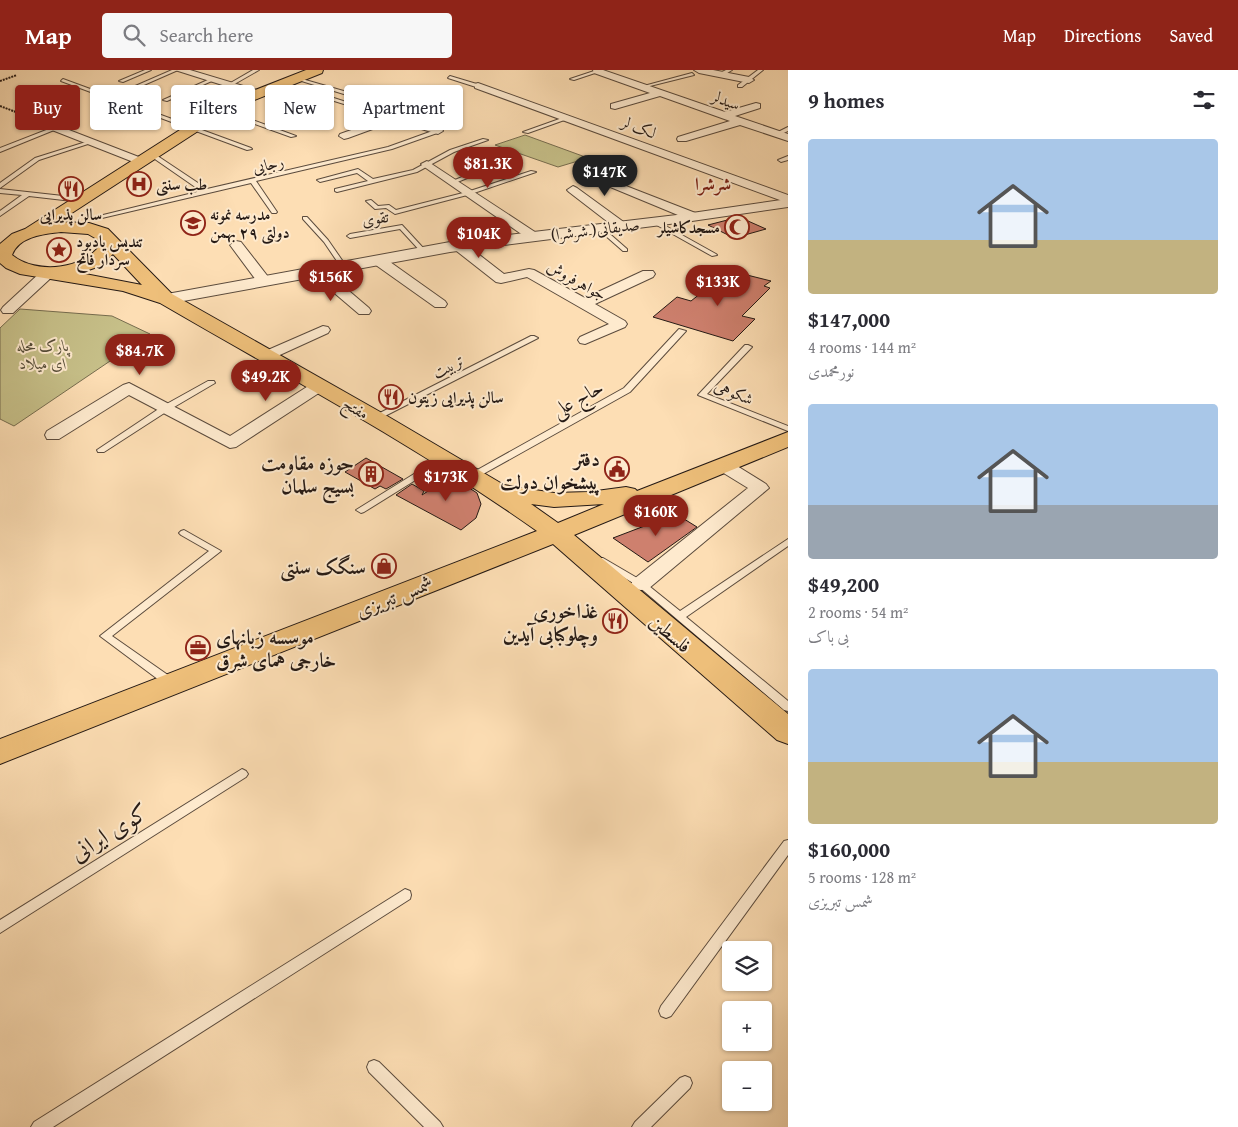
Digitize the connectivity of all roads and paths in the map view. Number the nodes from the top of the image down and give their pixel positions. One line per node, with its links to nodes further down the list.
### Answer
1 (149, 70): 18 (lane)
2 (176, 70): 20 (lane)
3 (257, 70): 21 (lane)
4 (317, 70): 12 (main road)
5 (761, 70): 16 (lane)
6 (186, 71): 15 (street)
7 (599, 71): 13 (lane); 24 (street, سیدلر)
8 (696, 72): 9 (street); 24 (lane)
9 (726, 72): 16 (street)
10 (17, 75): 17 (path)
11 (450, 76): 22 (lane)
12 (297, 78): 19 (main road); 26 (lane)
13 (572, 78)
14 (63, 80): 38 (lane)
15 (212, 80): 21 (street); 28 (lane)
16 (749, 80): 23 (lane)
17 (0, 81)
18 (121, 81)
19 (282, 83): 25 (main road); 29 (lane)
20 (139, 85)
21 (229, 85)
22 (478, 86): 37 (street, لک لر)
23 (740, 86)
24 (642, 87): 27 (street, سیدلر)
25 (257, 93)
26 (344, 93)
27 (660, 93): 31 (street); 36 (street, سیدلر)
28 (166, 100)
29 (344, 103)
30 (0, 106): 33 (path)
31 (615, 106)
32 (756, 106): 36 (street)
33 (7, 108): 34 (path); 35 (path)
34 (0, 111)
35 (15, 111)
36 (724, 116): 39 (street, سیدلر)
37 (567, 118): 47 (lane); 76 (street, لک لر)
38 (171, 120)
39 (741, 121): 48 (street, سیدلر); 52 (street)
40 (255, 122): 49 (lane)
41 (788, 129): 48 (lane)
42 (51, 130): 56 (lane)
43 (61, 130): 54 (street)
44 (189, 130): 57 (main road)
45 (197, 130): 55 (lane)
46 (438, 131): 50 (street); 63 (lane, رجایی)
47 (526, 132)
48 (777, 134): 51 (street, سیدلر)
49 (293, 136)
50 (344, 136)
51 (788, 138)
52 (682, 139)
53 (485, 140): 58 (lane)
54 (91, 142): 57 (street); 67 (lane)
55 (249, 149)
56 (0, 150)
57 (146, 158): 66 (main road); 71 (lane)
58 (427, 164): 64 (lane); 65 (street)
59 (496, 164): 65 (lane)
60 (533, 172): 72 (lane)
61 (595, 177): 79 (street)
62 (320, 180): 64 (lane)
63 (253, 181): 71 (lane, رجایی); 77 (lane)
64 (372, 181): 68 (lane)
65 (453, 182): 72 (street)
66 (104, 184): 74 (main road); 84 (main road)
67 (0, 186)
68 (337, 190)
69 (573, 190): 82 (street)
70 (0, 191): 73 (lane)
71 (206, 192): 84 (lane, رجایی)
72 (469, 193): 75 (lane); 87 (street)
73 (28, 194): 74 (lane); 78 (lane)
74 (81, 200): 85 (main road)
75 (369, 201)
76 (788, 201): 79 (street, (شرشرا )صدیقانی)
77 (274, 212)
78 (0, 214)
79 (694, 217): 81 (street, (شرشرا )صدیقانی)
80 (305, 218): 94 (lane)
81 (655, 222): 82 (street, (شرشرا )صدیقانی); 92 (lane)
82 (621, 226): 83 (street, (شرشرا )صدیقانی)
83 (601, 229): 87 (street, (شرشرا )صدیقانی); 90 (lane)
84 (105, 230): 85 (main road); 96 (main road); 99 (main road)
85 (30, 233): 96 (main road)
86 (350, 236): 91 (lane, تقوی)
87 (534, 237): 89 (street, (شرشرا )صدیقانی)
88 (236, 245): 98 (street)
89 (459, 246): 91 (street, (شرشرا )صدیقانی); 101 (street, جواهرفروش)
90 (625, 250)
91 (424, 252): 93 (street, (شرشرا )صدیقانی)
92 (714, 255)
93 (378, 260): 94 (street, (شرشرا )صدیقانی); 100 (street)
94 (343, 266): 95 (street, (شرشرا )صدیقانی)
95 (317, 271): 98 (street, (شرشرا )صدیقانی); 103 (street)
96 (40, 272): 99 (main road, مفتح); 102 (street)
97 (648, 274): 101 (street)
98 (264, 281): 99 (street, (شرشرا )صدیقانی)
99 (167, 299): 109 (main road, مفتح)
100 (440, 304)
101 (584, 304): 107 (street, جواهرفروش)
102 (4, 310)
103 (364, 311)
104 (323, 330): 109 (street)
105 (682, 331): 120 (lane, حاج علی)
106 (534, 338): 113 (lane, تربیت)
107 (585, 340)
108 (748, 348): 114 (lane, شکوهی)
109 (266, 356): 111 (main road, مفتح)
110 (211, 384): 112 (lane)
111 (319, 386): 112 (street); 113 (main road, مفتح)
112 (166, 408): 115 (street); 117 (lane)
113 (374, 418): 118 (main road, مفتح)
114 (788, 428)
115 (53, 435)
116 (788, 439): 119 (main road, شمس تبریزی)
117 (101, 450)
118 (443, 459): 120 (main road, مفتح); 123 (lane)
119 (723, 465): 121 (main road, شمس تبریزی); 127 (street)
120 (473, 476): 122 (main road, مفتح)
121 (686, 480): 122 (main road); 125 (main road, شمس تبریزی)
122 (496, 491): 125 (main road, مفتح)
123 (361, 510)
124 (184, 533): 129 (lane)
125 (556, 534): 127 (lane); 129 (main road, شمس تبریزی); 131 (main road, فلسطین)
126 (788, 542): 128 (lane)
127 (642, 584): 128 (lane)
128 (680, 616): 130 (lane)
129 (172, 684): 132 (main road, شمس تبریزی)
130 (788, 707)
131 (788, 732)
132 (0, 752)
133 (242, 774): 136 (lane, کوی ایرانی)
134 (788, 845): 137 (lane)
135 (405, 895): 140 (lane)
136 (0, 927)
137 (666, 1011)
138 (374, 1067): 141 (lane)
139 (685, 1083): 142 (lane)
140 (39, 1127)
141 (435, 1127)
142 (640, 1127)

